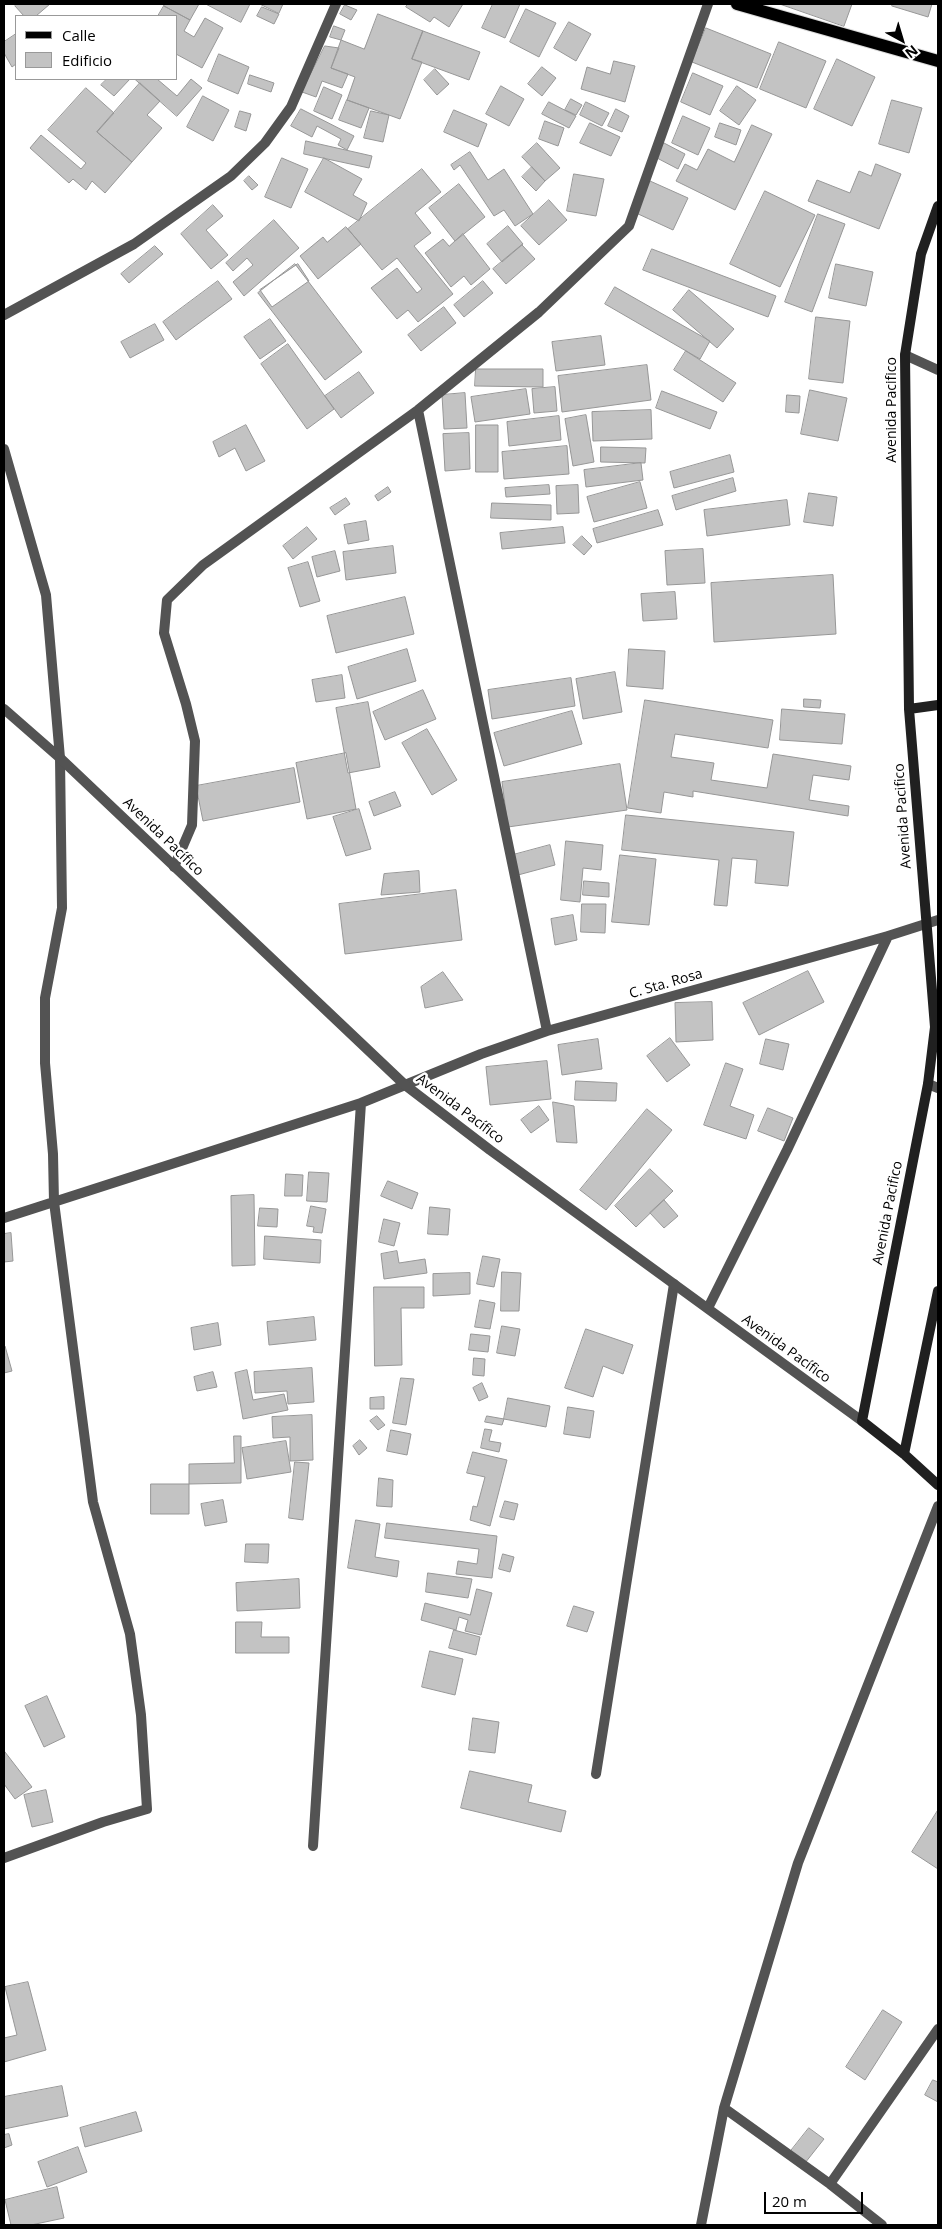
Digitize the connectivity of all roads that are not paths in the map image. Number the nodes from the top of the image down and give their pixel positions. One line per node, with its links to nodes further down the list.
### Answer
1 (336, 4): 6 (street)
2 (708, 4): 9 (street)
3 (737, 4): 4 (main road)
4 (938, 61)
5 (938, 206): 7 (main road, Avenida Pacifico)
6 (4, 315)
7 (905, 355): 8 (street); 13 (main road, Avenida Pacifico)
8 (938, 370)
9 (418, 410): 15 (street); 19 (street)
10 (4, 449): 14 (street)
11 (938, 705): 13 (main road)
12 (4, 709): 14 (street, Avenida Pacífico)
13 (909, 709): 17 (main road, Avenida Pacifico)
14 (60, 758): 15 (street, Avenida Pacífico); 24 (street)
15 (174, 867): 21 (street, Avenida Pacífico)
16 (938, 920): 17 (street, C. Sta. Rosa)
17 (926, 924): 18 (street, C. Sta. Rosa); 20 (main road, Avenida Pacifico)
18 (888, 936): 19 (street, C. Sta. Rosa); 28 (street)
19 (547, 1031): 21 (street, C. Sta. Rosa)
20 (928, 1084): 22 (street); 29 (main road, Avenida Pacifico)
21 (405, 1085): 23 (street, C. Sta. Rosa); 26 (street, Avenida Pacífico)
22 (938, 1088)
23 (361, 1103): 24 (street, C. Sta. Rosa); 34 (street)
24 (54, 1202): 25 (street, C. Sta. Rosa); 35 (street)
25 (4, 1218)
26 (674, 1284): 28 (street, Avenida Pacífico); 33 (street)
27 (938, 1290): 30 (main road)
28 (708, 1308): 29 (street, Avenida Pacífico)
29 (862, 1421): 30 (main road, Avenida Pacífico)
30 (904, 1454): 31 (main road, Avenida Pacífico)
31 (938, 1485)
32 (938, 1506): 37 (street)
33 (596, 1774)
34 (313, 1846)
35 (4, 1858)
36 (938, 2029): 38 (street)
37 (724, 2108): 38 (street); 39 (street)
38 (830, 2184): 40 (street)
39 (701, 2225)
40 (882, 2225)

